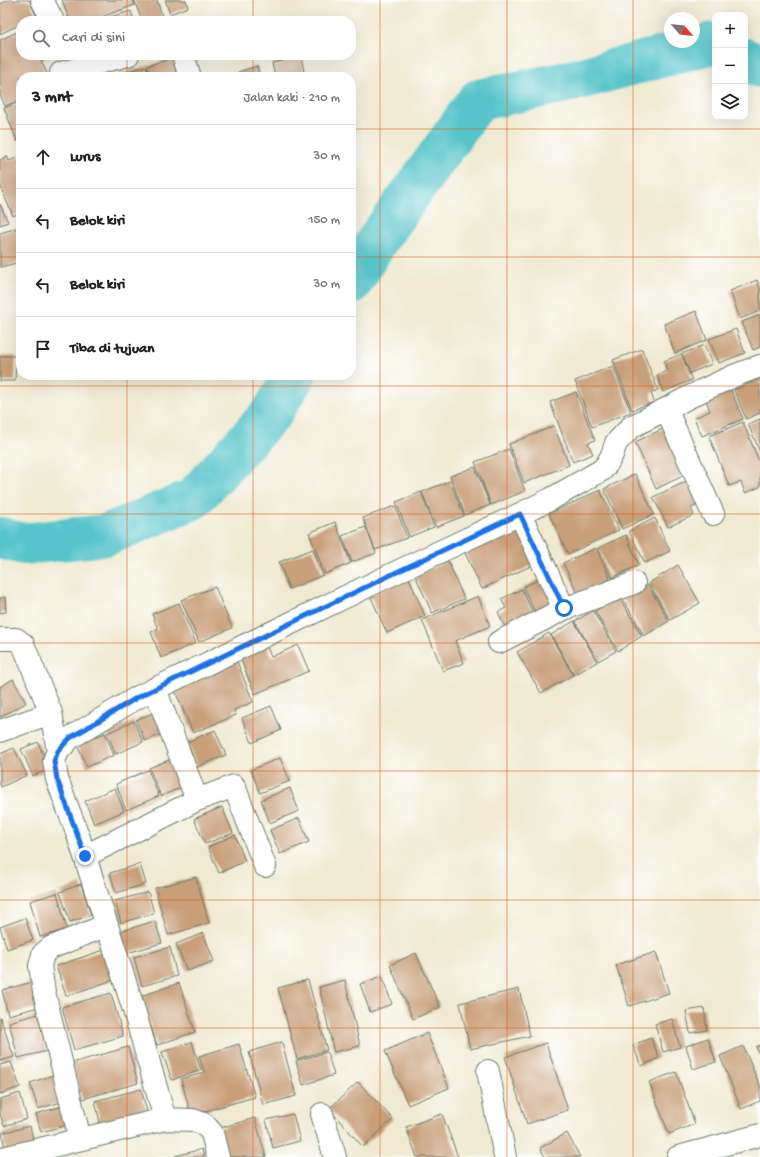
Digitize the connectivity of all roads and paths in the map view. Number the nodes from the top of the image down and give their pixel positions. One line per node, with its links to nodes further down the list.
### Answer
1 (42, 0): 2 (street)
2 (50, 16)
3 (102, 60): 5 (street)
4 (185, 60): 6 (street)
5 (61, 68)
6 (188, 72)
7 (760, 366): 8 (street)
8 (666, 409): 9 (street); 10 (street)
9 (520, 514): 12 (street); 15 (street)
10 (713, 514)
11 (634, 583): 12 (street)
12 (564, 608): 14 (street)
13 (0, 639): 16 (street)
14 (499, 642)
15 (155, 689): 18 (street); 19 (street)
16 (51, 713): 17 (street); 18 (street)
17 (0, 731)
18 (58, 751): 20 (street)
19 (197, 800): 20 (street); 21 (street)
20 (85, 856): 22 (street)
21 (265, 866)
22 (107, 925): 25 (street); 27 (street)
23 (488, 1071): 31 (street)
24 (322, 1114): 30 (street)
25 (165, 1119): 27 (street); 29 (street)
26 (760, 1135): 32 (street)
27 (80, 1139): 28 (street)
28 (7, 1157)
29 (218, 1157)
30 (334, 1157)
31 (505, 1157)
32 (678, 1157)

